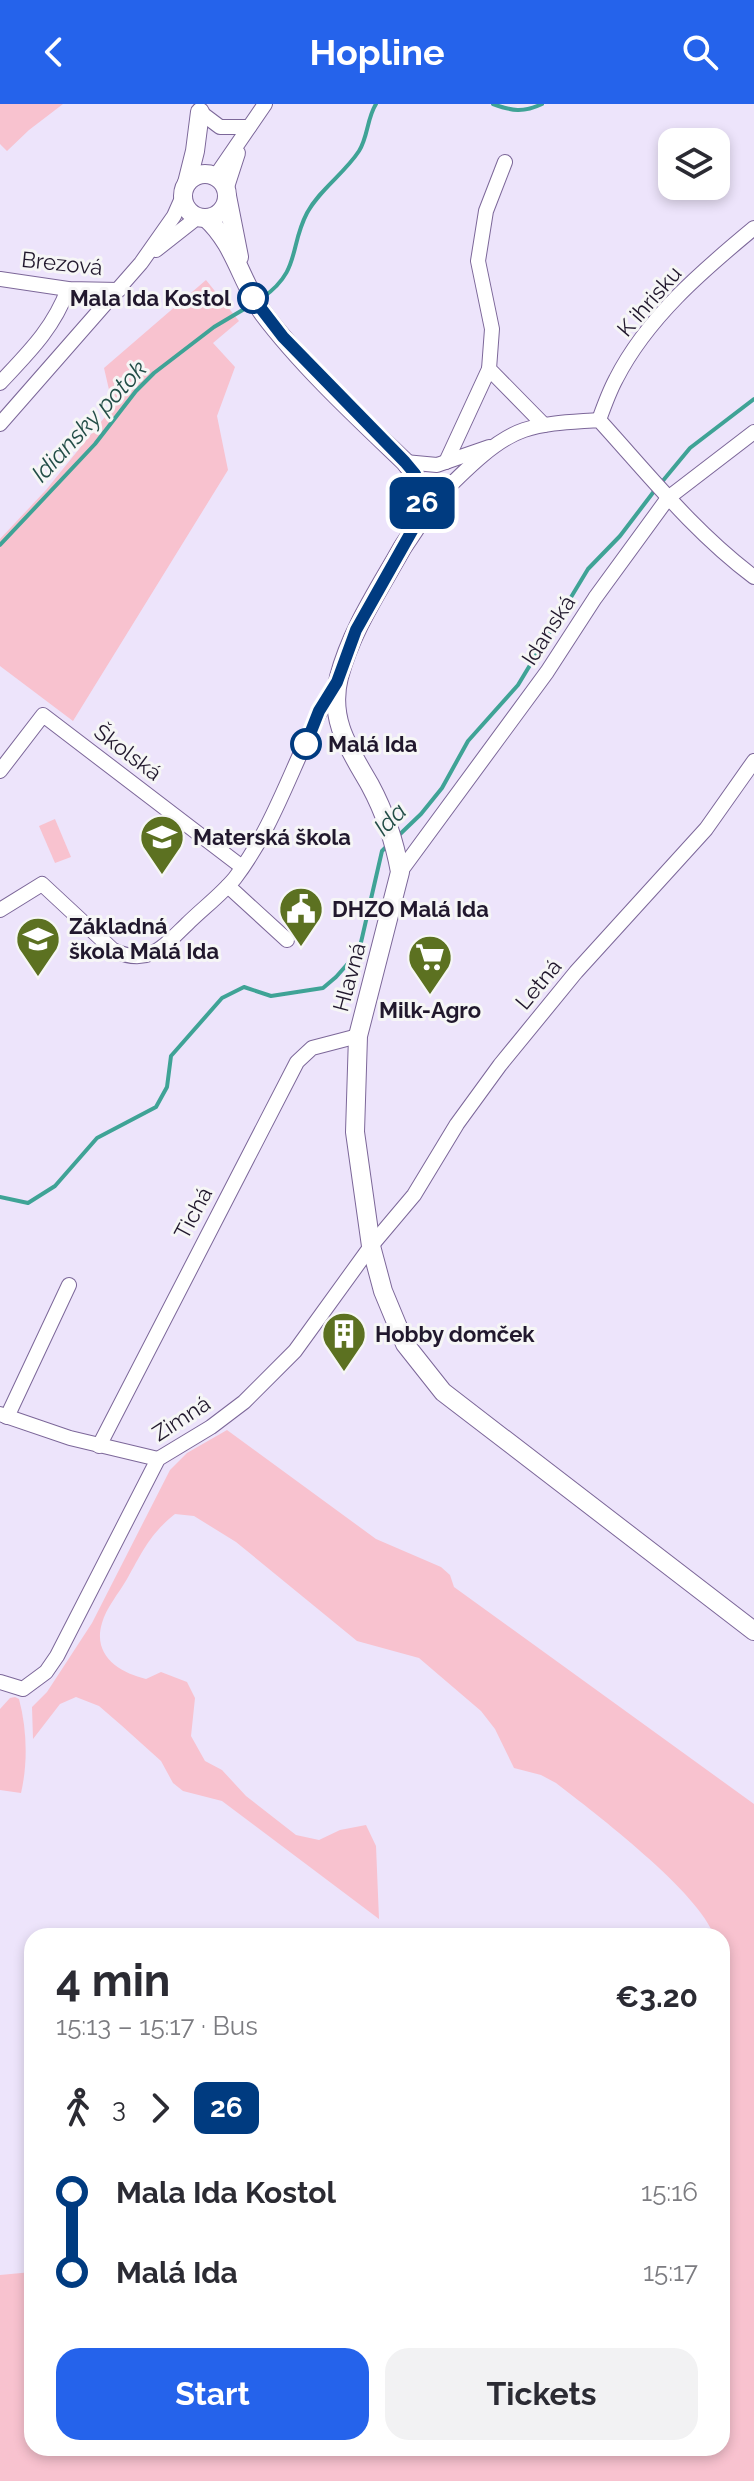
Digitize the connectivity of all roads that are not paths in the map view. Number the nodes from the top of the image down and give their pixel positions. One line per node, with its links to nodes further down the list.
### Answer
1 (266, 105): 3 (street)
2 (198, 108): 3 (street); 5 (main road); 6 (main road)
3 (249, 127): 5 (street)
4 (505, 162): 14 (street)
5 (219, 184): 6 (main road); 7 (main road); 10 (main road)
6 (184, 190): 7 (main road); 9 (street)
7 (202, 218): 9 (street); 10 (main road)
8 (754, 228): 16 (street, K ihrisku)
9 (141, 263): 13 (street)
10 (242, 271): 21 (main road)
11 (0, 279): 12 (street, Brezová)
12 (68, 289): 13 (street, Brezová); 15 (street)
13 (119, 290): 17 (street)
14 (489, 369): 18 (street); 22 (street)
15 (0, 383)
16 (599, 420): 18 (street); 23 (street)
17 (0, 424)
18 (544, 425): 20 (street)
19 (754, 432): 23 (street, Idanská)
20 (491, 446): 22 (street); 24 (street)
21 (405, 462): 22 (street); 24 (main road)
22 (446, 462)
23 (666, 495): 25 (street); 32 (street, Idanská)
24 (422, 513): 26 (main road, Hlavná)
25 (754, 577)
26 (337, 682): 27 (main road, Hlavná); 28 (street)
27 (337, 720): 28 (street); 32 (main road, Hlavná)
28 (314, 726): 31 (street)
29 (754, 761): 37 (street, Letná)
30 (0, 771): 31 (street, Školská)
31 (242, 867): 33 (street)
32 (400, 872): 36 (main road, Hlavná)
33 (228, 886): 34 (street); 35 (street)
34 (0, 910)
35 (287, 940)
36 (358, 1036): 37 (main road, Hlavná); 40 (street, Tichá)
37 (371, 1246): 41 (street, Zimná); 42 (main road, Hlavná)
38 (69, 1285): 39 (street)
39 (3, 1415): 40 (street)
40 (99, 1446): 41 (street)
41 (158, 1459): 43 (street, Zimná)
42 (754, 1631)
43 (0, 1682)

